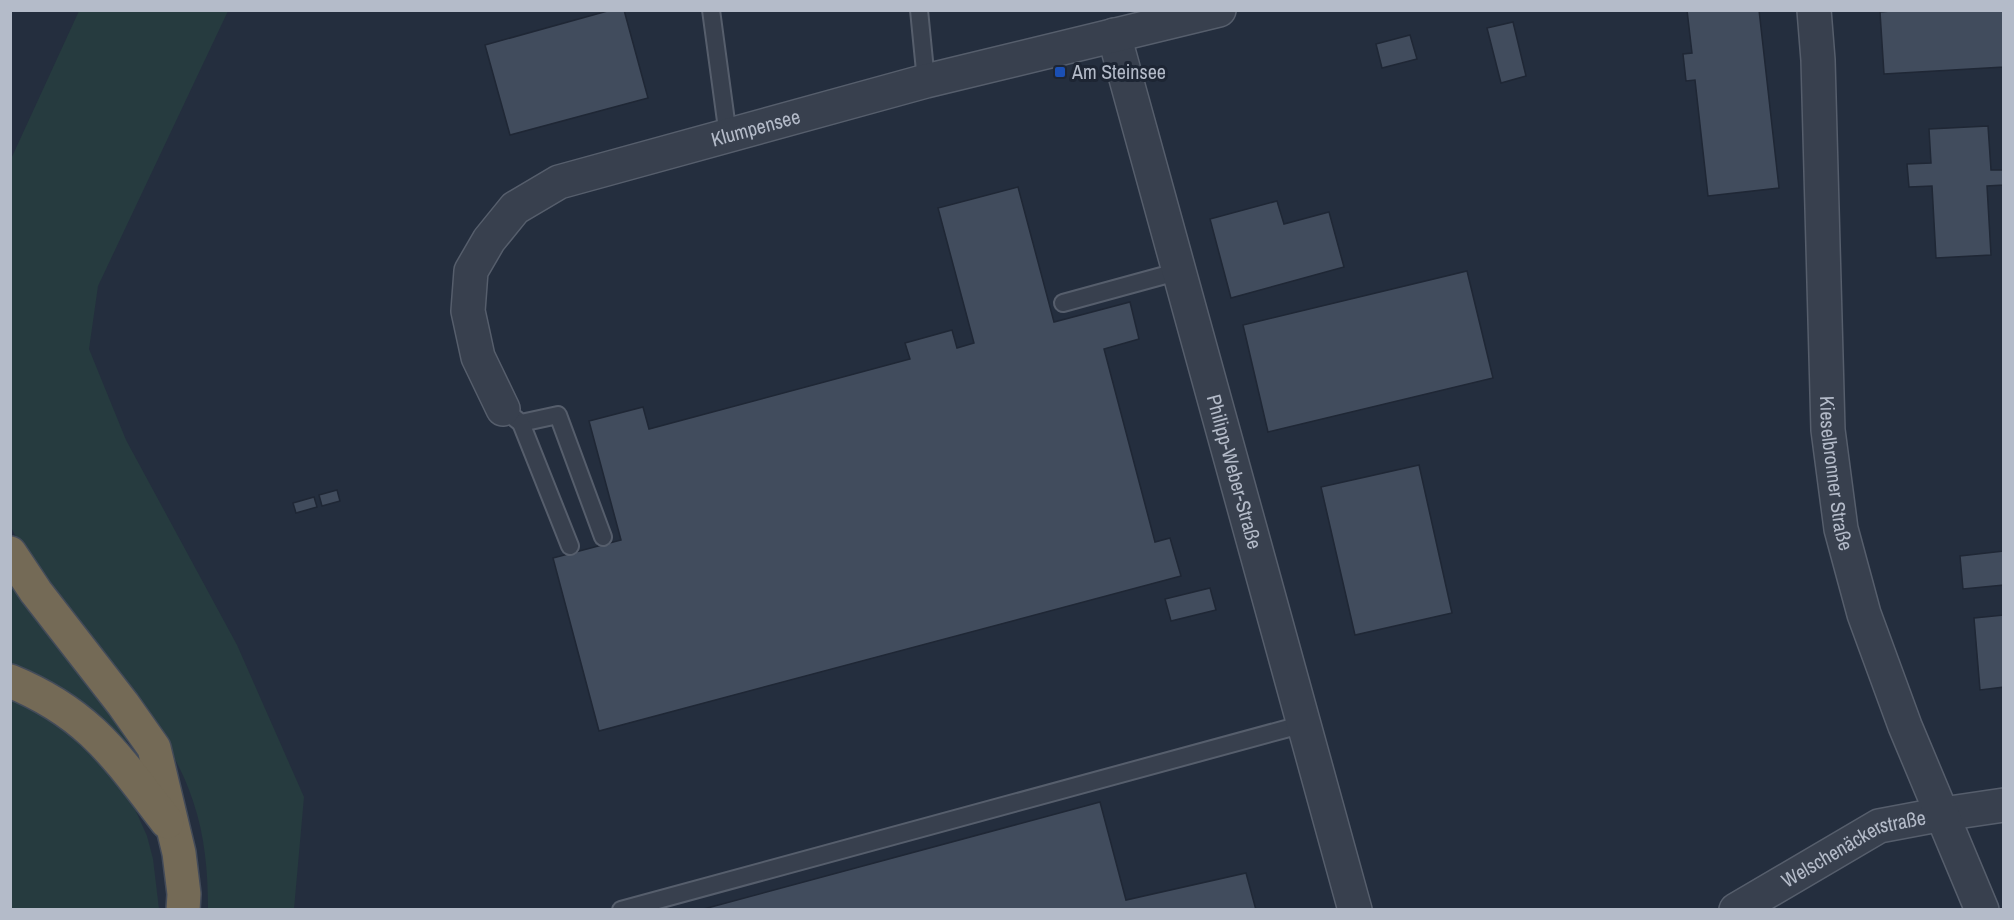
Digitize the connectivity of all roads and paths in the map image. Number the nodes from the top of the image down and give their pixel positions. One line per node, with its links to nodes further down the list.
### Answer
1 (711, 10): 7 (lane)
2 (919, 10): 6 (lane)
3 (1219, 10): 5 (street, Klumpensee)
4 (1814, 10): 17 (street, Kieselbronner Straße)
5 (1114, 35): 6 (street, Klumpensee); 8 (street, Philipp-Weber-Straße)
6 (926, 81): 7 (street, Klumpensee)
7 (728, 136): 10 (street, Klumpensee)
8 (1180, 271): 9 (lane); 15 (street, Philipp-Weber-Straße)
9 (1063, 303)
10 (512, 416): 11 (lane); 12 (lane)
11 (603, 537)
12 (570, 546)
13 (10, 553): 18 (highway)
14 (10, 681): 18 (highway)
15 (1304, 724): 20 (lane); 21 (street, Philipp-Weber-Straße)
16 (2004, 805): 17 (street)
17 (1943, 814): 22 (street, Welschenäckerstraße); 23 (street, Kieselbronner Straße)
18 (173, 830): 19 (highway)
19 (183, 909)
20 (621, 909)
21 (1355, 909)
22 (1736, 909)
23 (1982, 909)

